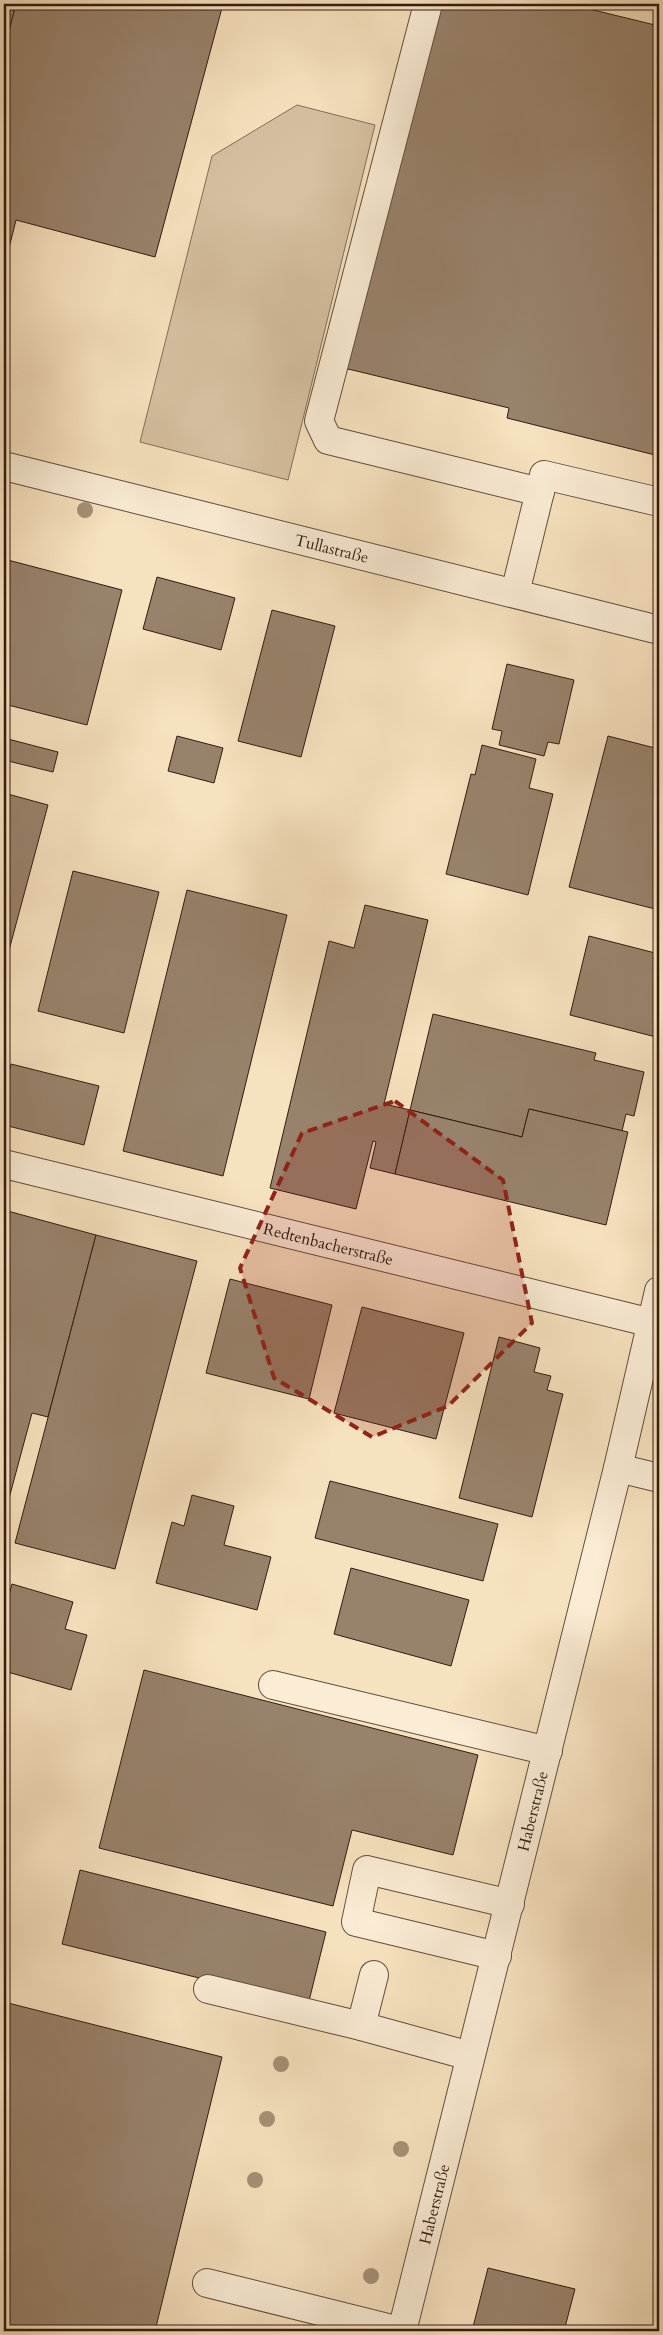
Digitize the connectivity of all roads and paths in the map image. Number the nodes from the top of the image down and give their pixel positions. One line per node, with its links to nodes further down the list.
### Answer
1 (428, 4): 3 (street)
2 (4, 466): 5 (street, Tullastraße)
3 (540, 492): 4 (street); 5 (street)
4 (659, 502)
5 (515, 593): 6 (street, Tullastraße)
6 (659, 630)
7 (4, 1164): 9 (street, Redtenbacherstraße)
8 (659, 1290): 9 (street, Haberstraße)
9 (652, 1323): 10 (street, Haberstraße)
10 (618, 1468): 11 (street); 13 (street, Haberstraße)
11 (659, 1478)
12 (273, 1685): 13 (street)
13 (548, 1751): 14 (street, Haberstraße)
14 (510, 1904): 15 (street, Haberstraße); 15 (street)
15 (497, 1956): 19 (street, Haberstraße)
16 (374, 1975): 18 (street)
17 (208, 1989): 18 (street)
18 (361, 2026): 19 (street)
19 (470, 2056): 21 (street, Haberstraße)
20 (207, 2283): 21 (street)
21 (401, 2331)

